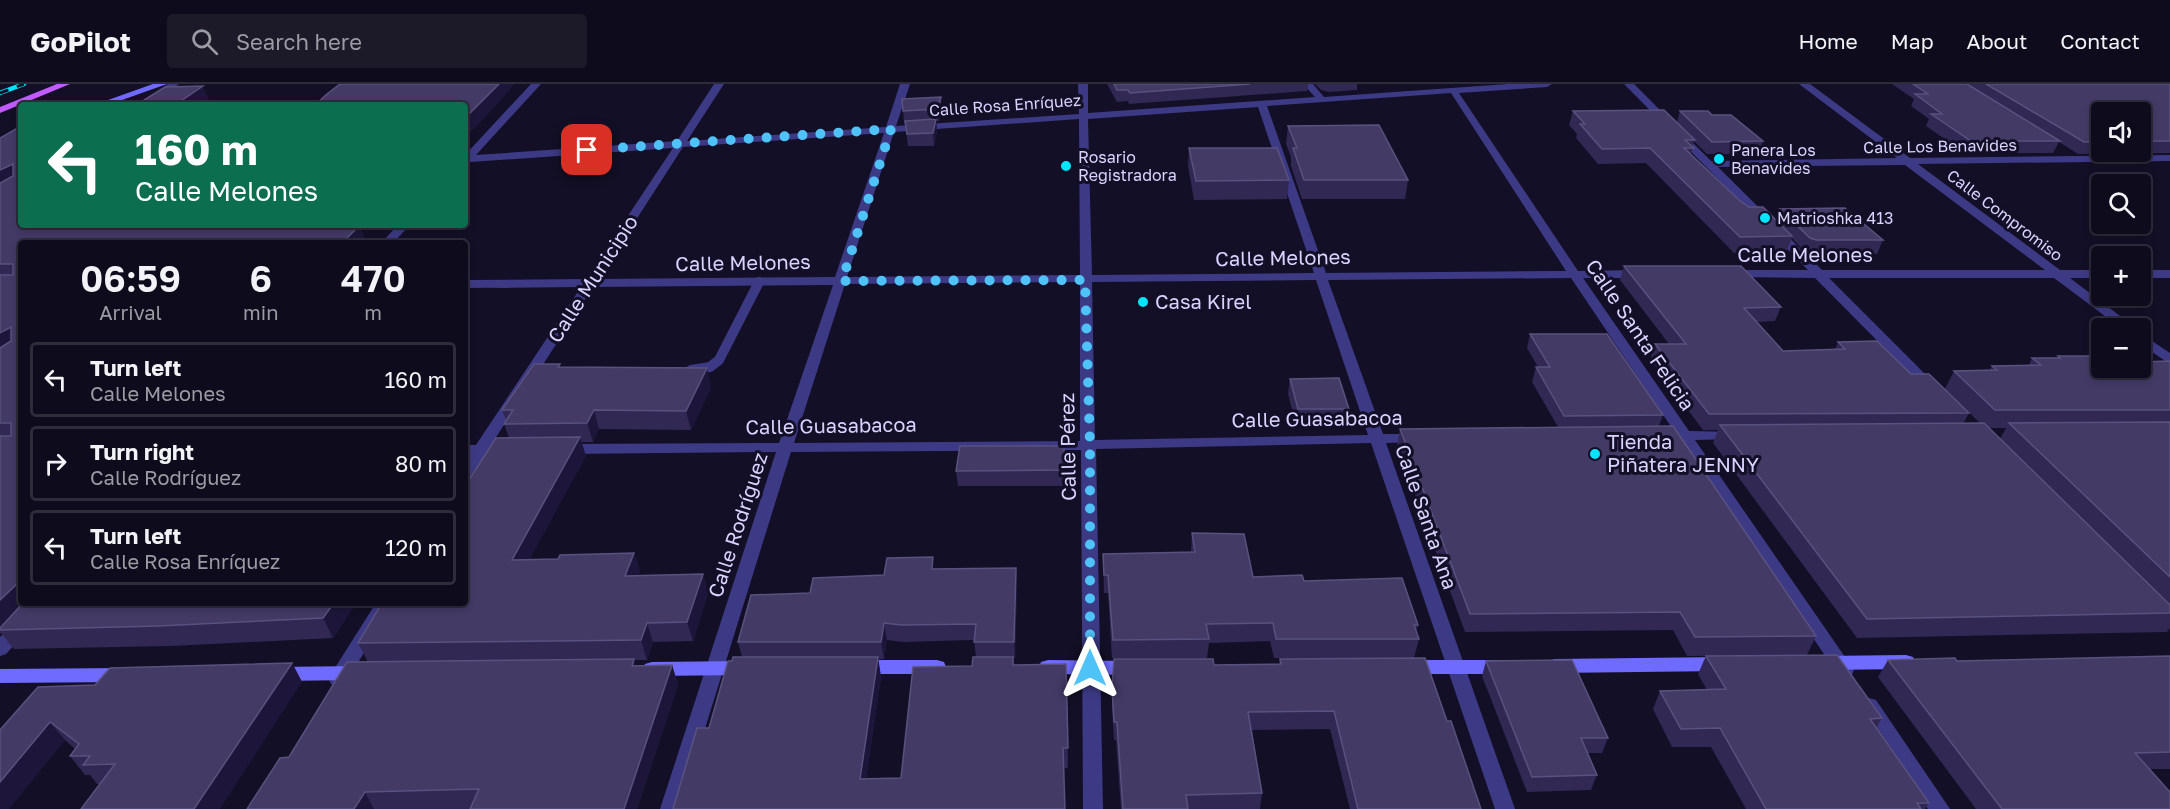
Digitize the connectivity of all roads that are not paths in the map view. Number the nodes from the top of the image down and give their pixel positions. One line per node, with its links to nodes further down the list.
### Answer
1 (65, 84): 14 (main road)
2 (162, 84): 15 (street)
3 (174, 84): 16 (street)
4 (536, 84): 24 (street)
5 (719, 84): 22 (street, Calle Municipio)
6 (905, 84): 21 (street, Calle Rodríguez)
7 (1083, 84): 20 (street, Calle Pérez)
8 (1308, 84): 13 (street)
9 (1547, 84): 12 (street, Calle Rosa Enríquez)
10 (1629, 84): 29 (street)
11 (1804, 84): 28 (street, Calle Compromiso)
12 (1453, 90): 13 (street, Calle Rosa Enríquez); 32 (street, Calle Santa Felicia)
13 (1321, 99): 18 (street, Calle Rosa Enríquez)
14 (20, 102)
15 (108, 102)
16 (147, 102)
17 (18, 103): 19 (main road)
18 (1262, 103): 20 (street, Calle Rosa Enríquez); 40 (street, Calle Santa Ana)
19 (0, 110)
20 (1082, 116): 21 (street, Calle Rosa Enríquez); 41 (street, Calle Pérez)
21 (891, 129): 22 (street, Calle Rosa Enríquez); 42 (street, Calle Rodríguez)
22 (682, 143): 27 (street, Calle Rosa Enríquez); 44 (street, Calle Municipio)
23 (2054, 147): 26 (street)
24 (468, 158)
25 (2170, 158): 26 (street, Calle Los Benavides)
26 (2074, 159): 28 (street, Calle Los Benavides)
27 (468, 160)
28 (1907, 161): 29 (street, Calle Los Benavides); 36 (street, Calle Compromiso)
29 (1710, 164): 35 (street)
30 (401, 228): 31 (street)
31 (390, 240)
32 (1574, 274): 33 (street, Calle Melones); 40 (street, Calle Melones); 51 (street, Calle Santa Felicia)
33 (1655, 274)
34 (1713, 274): 35 (street, Calle Melones)
35 (1817, 274): 36 (street, Calle Melones); 50 (street)
36 (2056, 274): 37 (street, Calle Melones); 46 (street, Calle Compromiso)
37 (2091, 274)
38 (2151, 274): 39 (street)
39 (2170, 274)
40 (1320, 277): 41 (street, Calle Melones); 54 (street, Calle Santa Ana)
41 (1085, 280): 42 (street, Calle Melones); 56 (street, Calle Pérez)
42 (842, 281): 43 (street, Calle Melones); 57 (street, Calle Rodríguez)
43 (759, 282): 44 (street, Calle Melones); 49 (lane)
44 (590, 284): 45 (street, Calle Melones); 58 (street, Calle Municipio)
45 (468, 285)
46 (2115, 318)
47 (2151, 345): 48 (street)
48 (2170, 360)
49 (685, 370)
50 (1944, 401)
51 (1683, 435): 52 (street); 53 (street); 64 (street, Calle Santa Felicia)
52 (1754, 435)
53 (1648, 436)
54 (1376, 438): 55 (street, Calle Guasabacoa); 56 (street, Calle Guasabacoa); 71 (street, Calle Santa Ana)
55 (1435, 438)
56 (1090, 445): 57 (street, Calle Guasabacoa); 74 (street, Calle Pérez)
57 (785, 448): 60 (street, Calle Guasabacoa); 72 (street, Calle Rodríguez)
58 (472, 450): 59 (street)
59 (526, 450)
60 (550, 450)
61 (40, 606): 63 (street)
62 (383, 606): 80 (street)
63 (0, 649)
64 (1840, 662): 65 (street); 66 (street); 87 (street, Calle Santa Felicia)
65 (1922, 662)
66 (1804, 663)
67 (1744, 664): 71 (street)
68 (958, 666): 69 (street)
69 (842, 667)
70 (1025, 667): 74 (street)
71 (1456, 667): 76 (street); 86 (street, Calle Santa Ana)
72 (714, 668): 73 (street); 77 (street); 84 (street, Calle Rodríguez)
73 (761, 668)
74 (1090, 668): 75 (street); 85 (street, Calle Pérez)
75 (1149, 668)
76 (1385, 668)
77 (633, 669)
78 (376, 673): 80 (street)
79 (259, 674): 80 (street)
80 (341, 674): 83 (street)
81 (141, 675): 82 (street)
82 (0, 676)
83 (329, 693)
84 (670, 809)
85 (1094, 809)
86 (1505, 809)
87 (1940, 809)

